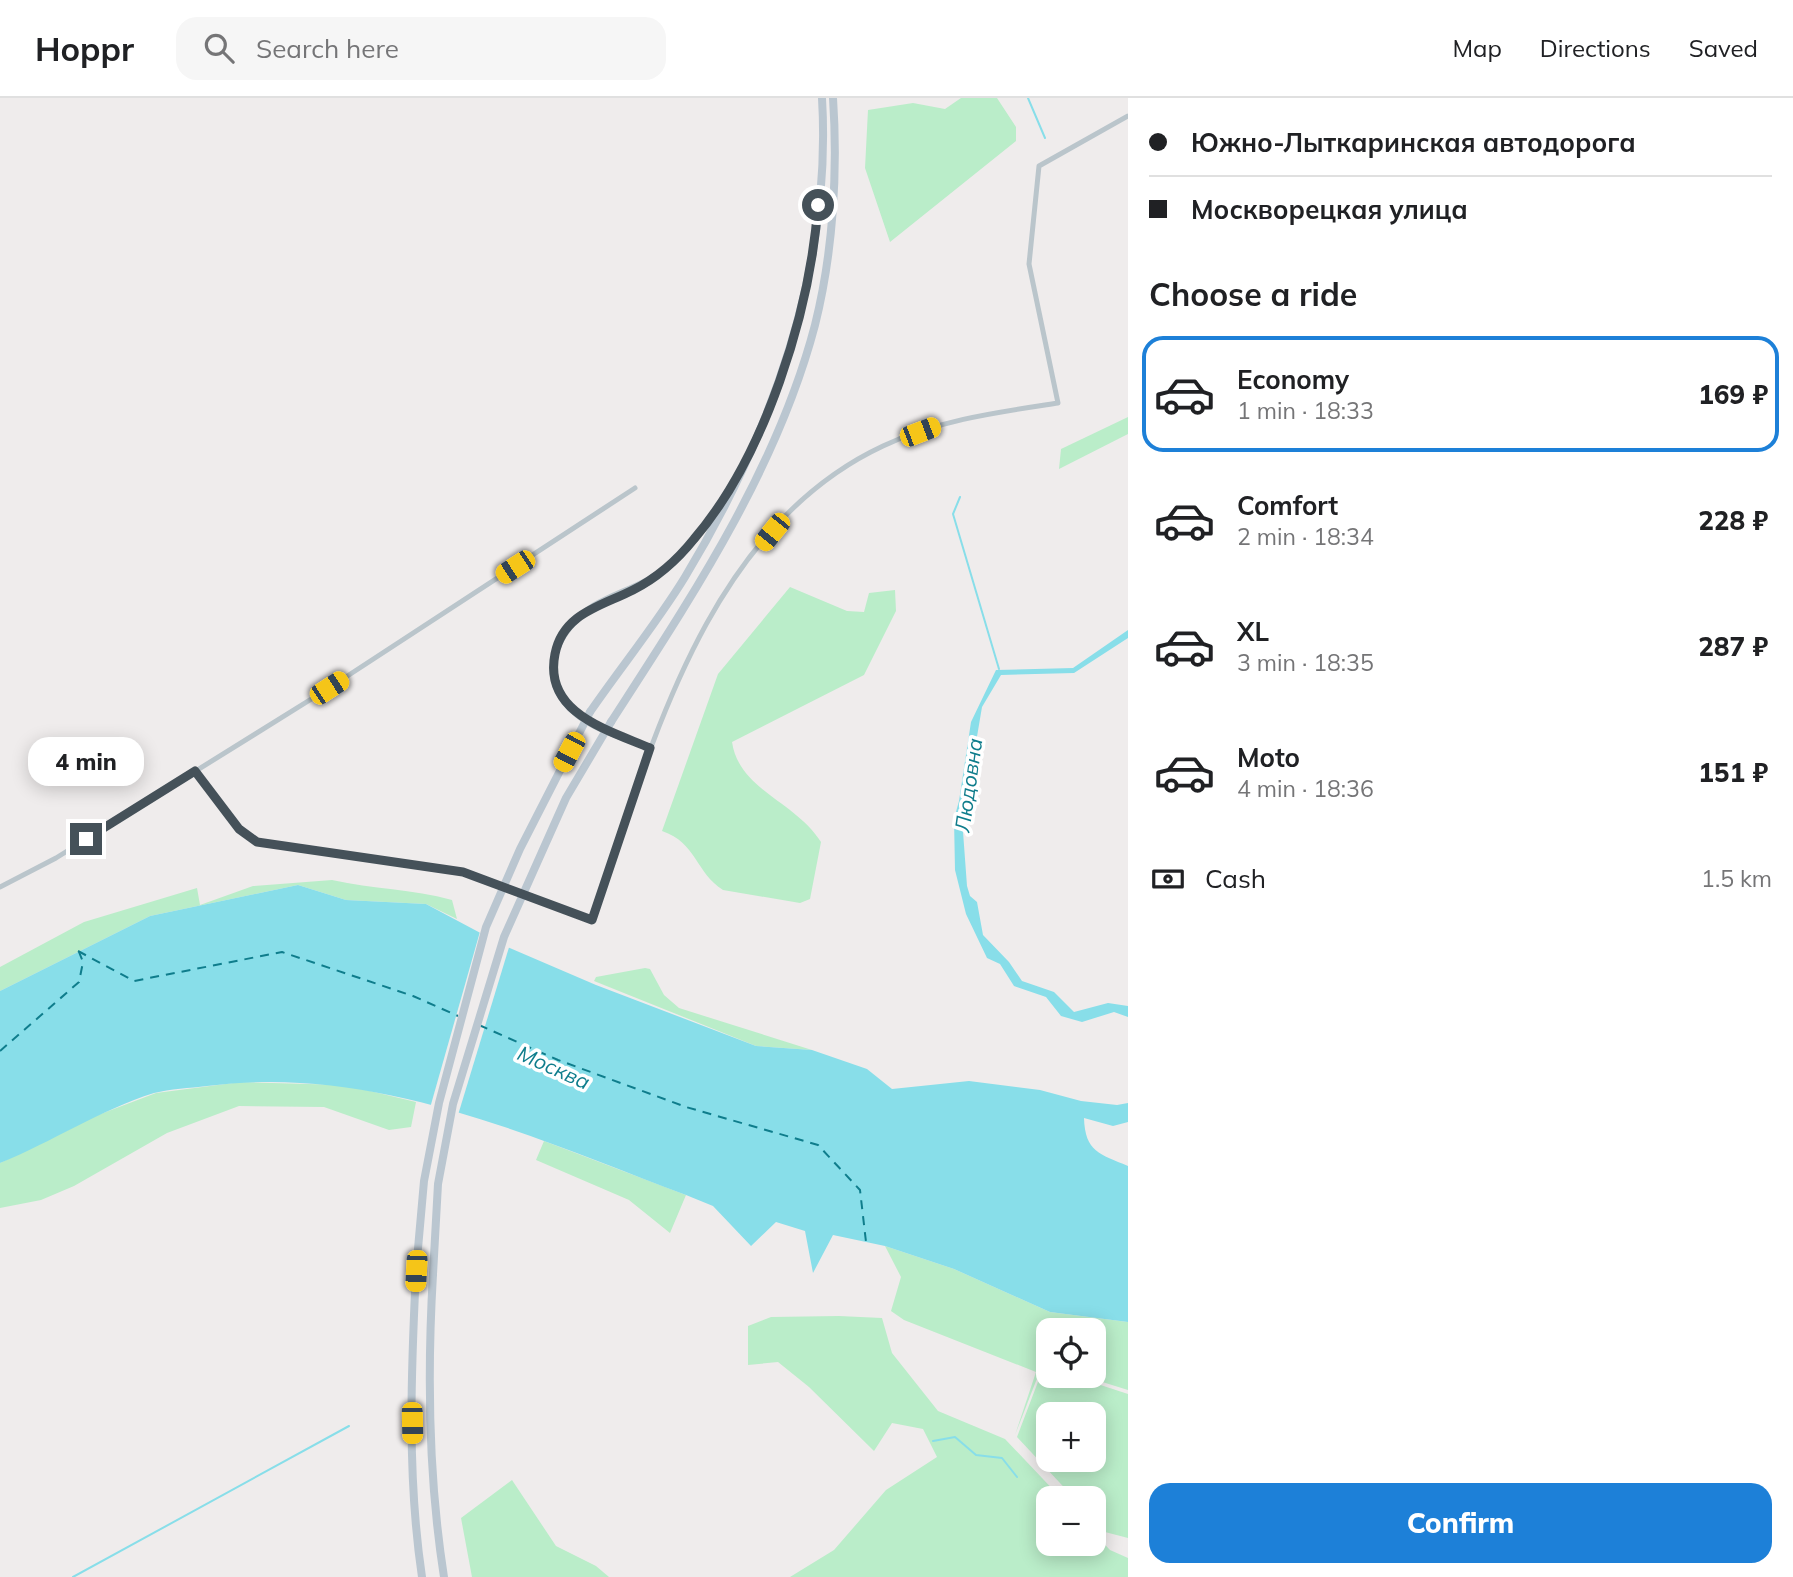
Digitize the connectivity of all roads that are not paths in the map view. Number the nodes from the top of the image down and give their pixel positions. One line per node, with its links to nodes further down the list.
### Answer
1 (821, 98): 5 (main road)
2 (834, 98): 10 (main road, bridge)
3 (1128, 116): 6 (street)
4 (635, 488): 7 (street)
5 (730, 493): 6 (street); 9 (main road, bridge)
6 (650, 748): 7 (street)
7 (195, 771): 8 (street)
8 (0, 887)
9 (422, 1577)
10 (444, 1577)

